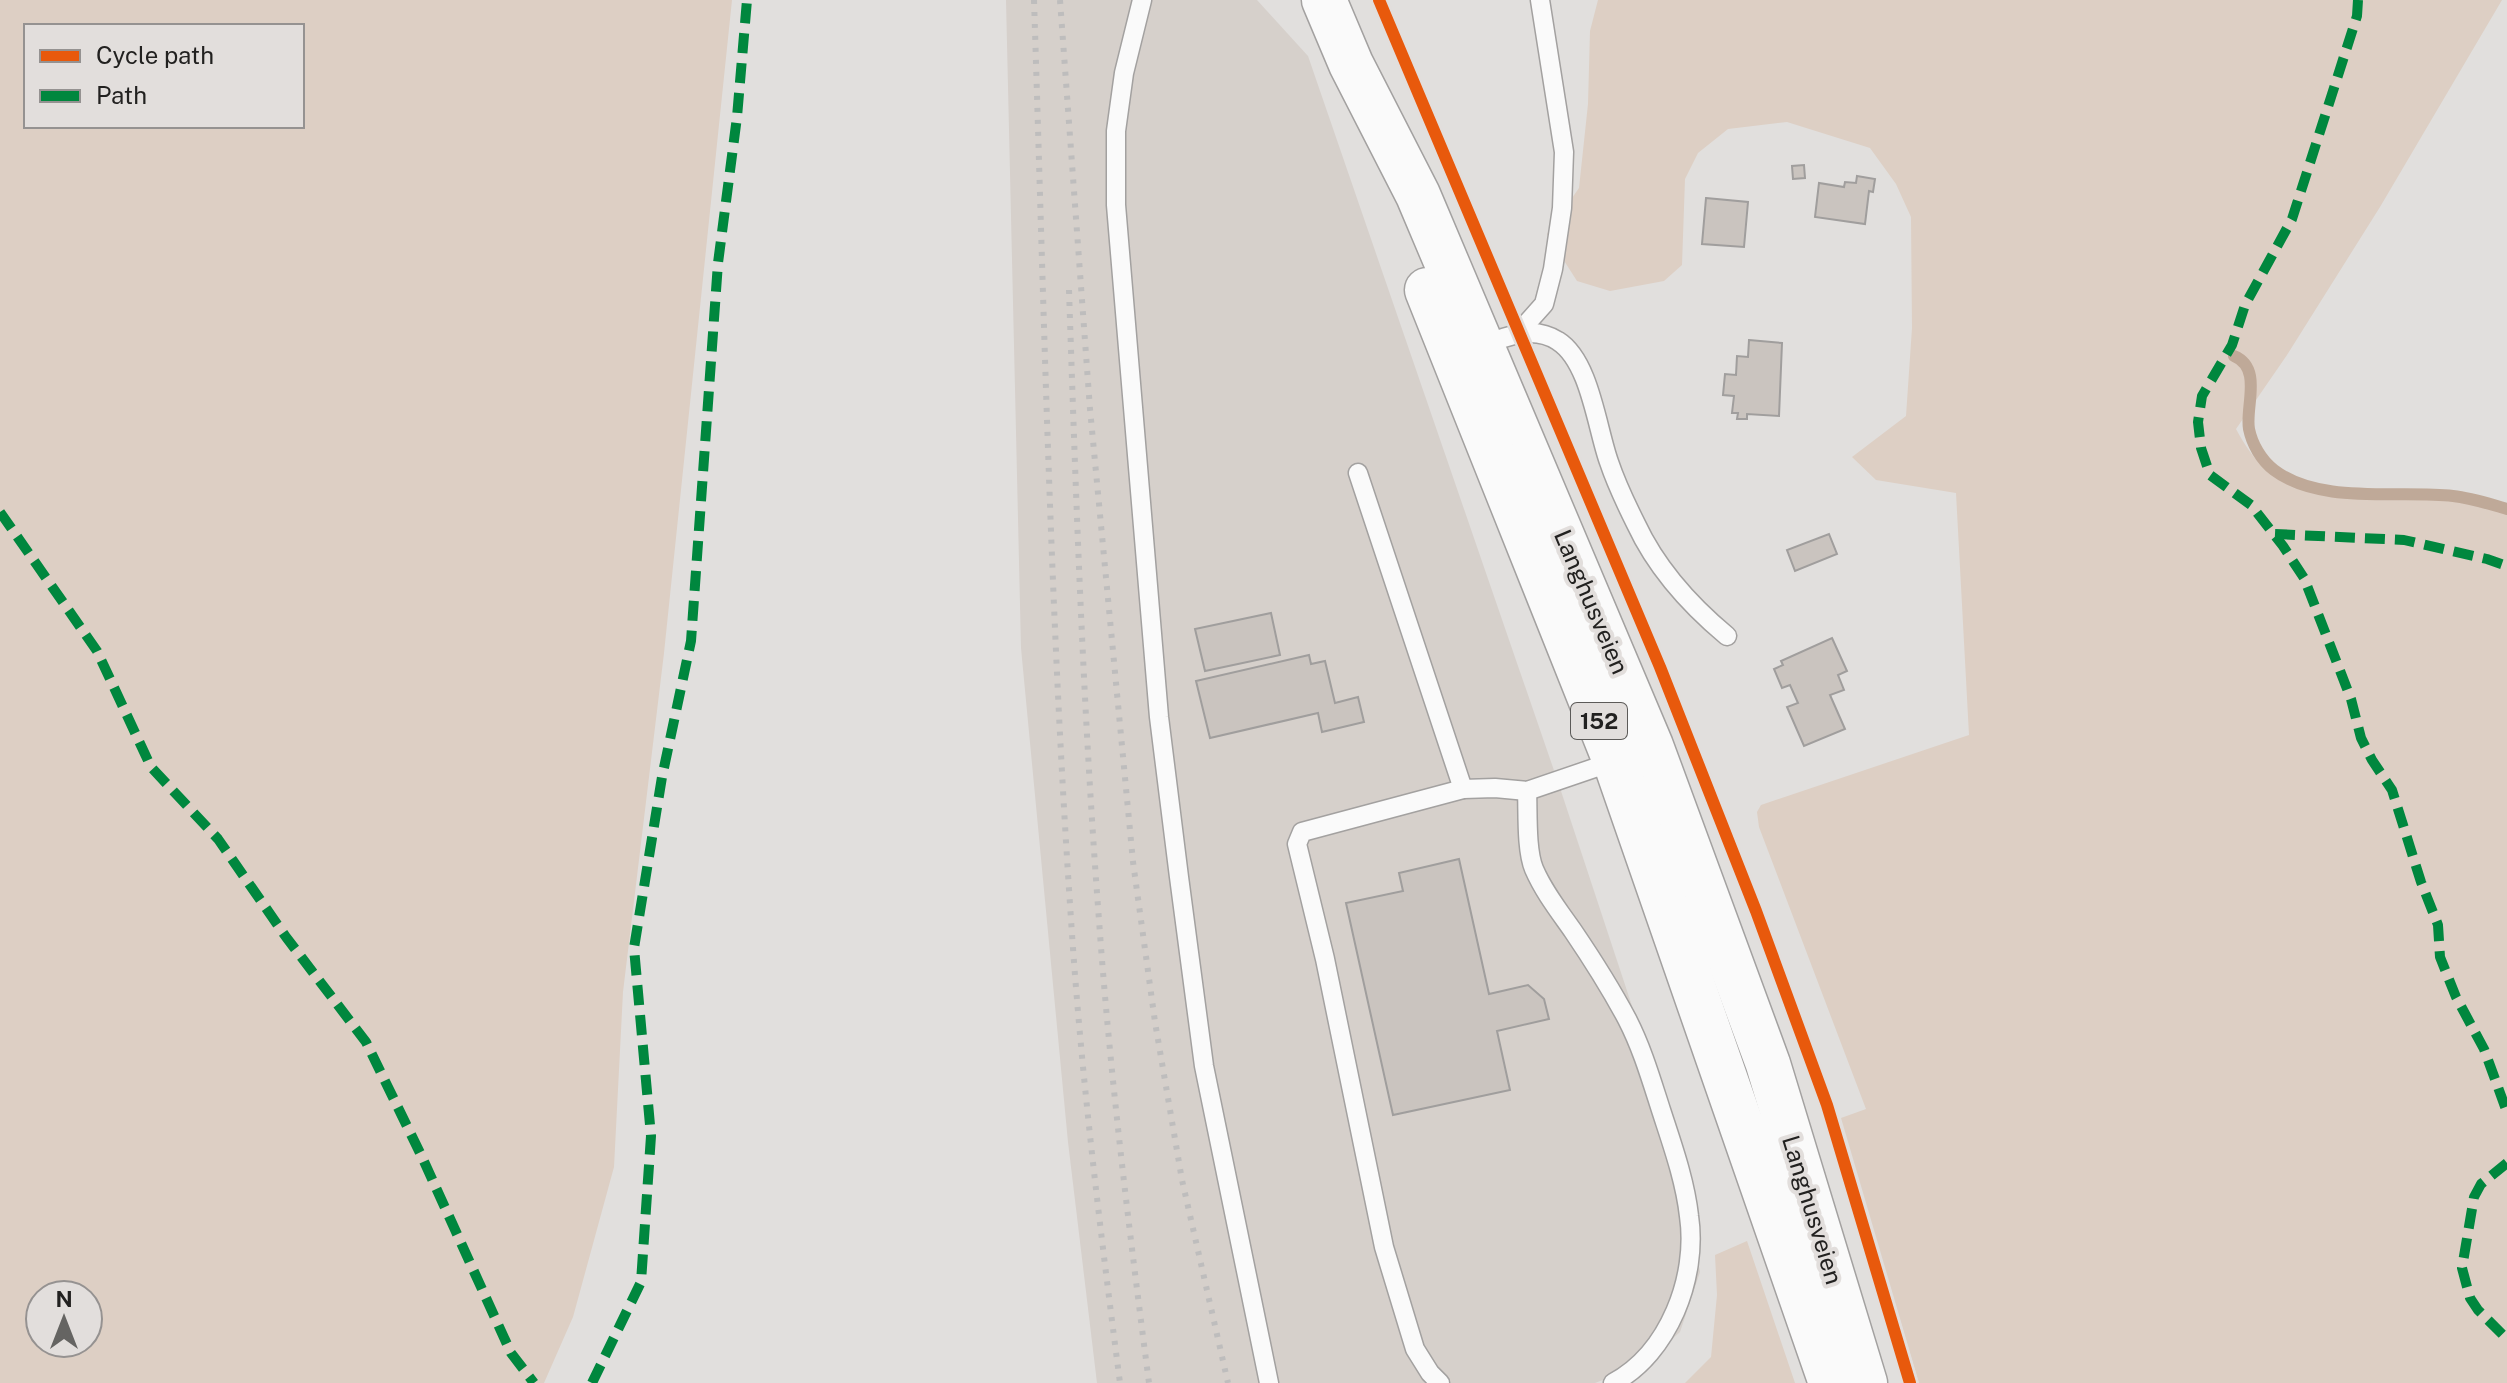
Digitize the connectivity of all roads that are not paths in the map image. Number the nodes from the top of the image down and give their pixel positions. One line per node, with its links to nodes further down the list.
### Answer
1 (1142, 0): 10 (lane)
2 (1324, 0): 4 (main road, Langhusveien / 152)
3 (1540, 0): 4 (lane)
4 (1485, 345): 6 (lane); 7 (main road, Langhusveien / 152)
5 (1358, 473): 8 (lane)
6 (1727, 636)
7 (1633, 754): 9 (lane); 13 (main road, Langhusveien / 152); 14 (main road, Langhusveien / 152)
8 (1463, 789): 9 (lane); 11 (lane)
9 (1527, 791): 12 (lane)
10 (1269, 1383)
11 (1440, 1383)
12 (1613, 1383)
13 (1831, 1383)
14 (1865, 1383)

